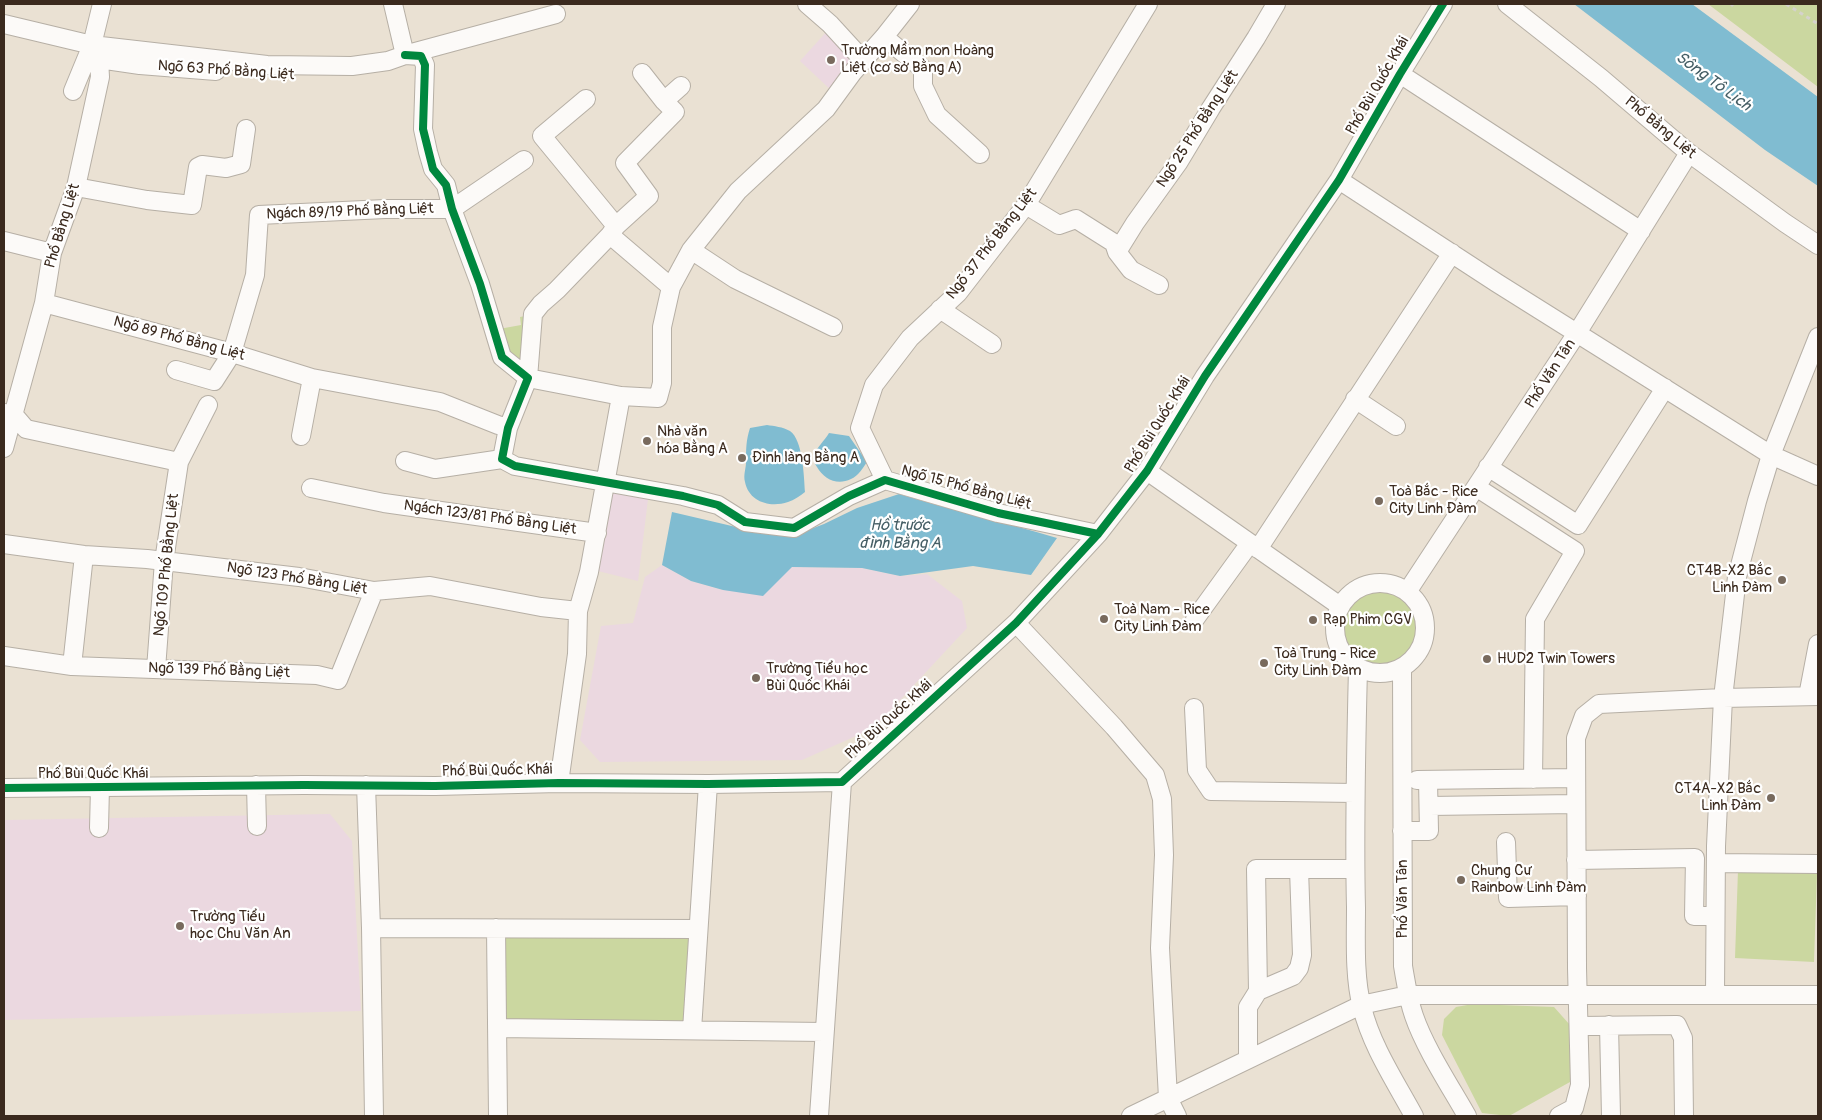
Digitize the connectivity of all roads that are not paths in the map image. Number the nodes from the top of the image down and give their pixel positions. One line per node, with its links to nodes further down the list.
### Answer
1 (102, 4): 12 (street, Phố Bằng Liệt)
2 (393, 4): 13 (street)
3 (807, 4): 14 (street)
4 (910, 4): 11 (street)
5 (1148, 4): 28 (street, Ngõ 37 Phố Bằng Liệt)
6 (1276, 4): 35 (street, Ngõ 25 Phố Bằng Liệt)
7 (1443, 4): 16 (street, Phố Bùi Quốc Khái)
8 (1507, 4): 23 (street, Phố Bằng Liệt)
9 (556, 14): 13 (street)
10 (4, 24): 12 (street)
11 (884, 37): 14 (street); 24 (street)
12 (95, 52): 13 (street); 17 (street, Ngõ 63 Phố Bằng Liệt); 19 (street); 27 (street, Phố Bằng Liệt)
13 (405, 55): 29 (street)
14 (863, 60): 34 (street)
15 (642, 73): 20 (street)
16 (1400, 74): 26 (street, Phố Bùi Quốc Khái); 31 (street)
17 (353, 78)
18 (681, 86): 20 (street)
19 (74, 91)
20 (664, 101): 30 (street)
21 (590, 105): 30 (street)
22 (246, 129): 27 (street)
23 (1689, 153): 31 (street, Phố Văn Tân); 33 (street, Phố Bằng Liệt)
24 (980, 154)
25 (524, 160): 29 (street)
26 (1339, 180): 37 (street); 64 (street, Phố Bùi Quốc Khái)
27 (76, 187): 36 (street, Phố Bằng Liệt)
28 (1026, 205): 35 (street); 41 (street, Ngõ 37 Phố Bằng Liệt)
29 (452, 209): 46 (street, Ngách 89/19 Phố Bằng Liệt); 49 (street, Ngách 89/19 Phố Bằng Liệt)
30 (613, 231): 39 (street); 49 (street)
31 (1641, 232): 43 (street, Phố Văn Tân)
32 (4, 241): 36 (street)
33 (1818, 245)
34 (691, 250): 39 (street); 42 (street)
35 (1117, 252): 38 (street)
36 (52, 253): 40 (street, Phố Bằng Liệt)
37 (1452, 253): 43 (street); 52 (street)
38 (1159, 285)
39 (671, 287): 51 (street, Ngách 89/19 Phố Bằng Liệt)
40 (44, 303): 46 (street, Ngõ 89 Phố Bằng Liệt); 54 (street, Phố Bằng Liệt)
41 (940, 309): 45 (street); 66 (street, Ngõ 37 Phố Bằng Liệt)
42 (833, 327)
43 (1577, 333): 50 (street); 63 (street, Phố Văn Tân)
44 (1818, 337): 59 (street)
45 (992, 344)
46 (232, 354): 47 (street); 48 (street, Ngõ 89 Phố Bằng Liệt)
47 (176, 370)
48 (312, 378): 56 (street, Ngõ 89 Phố Bằng Liệt); 57 (street)
49 (528, 378): 51 (street, Ngách 89/19 Phố Bằng Liệt); 56 (street)
50 (1665, 388): 59 (street); 63 (street)
51 (621, 396): 67 (street)
52 (1355, 399): 55 (street); 73 (street)
53 (208, 405): 62 (street, Ngõ 109 Phố Bằng Liệt)
54 (13, 417): 58 (street, Phố Bằng Liệt); 62 (street)
55 (1396, 426)
56 (508, 428): 60 (street)
57 (301, 436)
58 (4, 448)
59 (1771, 455): 65 (street); 89 (street)
60 (502, 459): 61 (street); 67 (street)
61 (405, 461)
62 (179, 462): 75 (street, Ngõ 109 Phố Bằng Liệt)
63 (1488, 467): 68 (street, Phố Văn Tân)
64 (1147, 471): 71 (street, Phố Bùi Quốc Khái); 73 (street)
65 (1818, 476)
66 (885, 480): 67 (street, Ngõ 15 Phố Bằng Liệt); 71 (street, Ngõ 15 Phố Bằng Liệt)
67 (606, 483): 70 (street)
68 (1476, 487): 77 (street, Phố Văn Tân); 92 (street)
69 (311, 488): 70 (street, Ngách 123/81 Phố Bằng Liệt)
70 (596, 533): 79 (street)
71 (1098, 534): 81 (street, Phố Bùi Quốc Khái)
72 (4, 544): 74 (street, Ngõ 123 Phố Bằng Liệt)
73 (1254, 546): 78 (street); 80 (street)
74 (84, 555): 75 (street, Ngõ 123 Phố Bằng Liệt); 84 (street)
75 (164, 561): 76 (street, Ngõ 123 Phố Bằng Liệt); 87 (street, Ngõ 109 Phố Bằng Liệt)
76 (374, 591): 79 (street, Ngõ 123 Phố Bằng Liệt); 87 (street, Ngõ 139 Phố Bằng Liệt)
77 (1407, 592): 78 (street); 86 (street)
78 (1340, 606): 85 (street)
79 (578, 611): 94 (street)
80 (1195, 619)
81 (1016, 623): 93 (street, Phố Bùi Quốc Khái); 129 (street)
82 (1818, 644): 88 (street)
83 (4, 656): 84 (street, Ngõ 139 Phố Bằng Liệt)
84 (72, 666): 87 (street, Ngõ 139 Phố Bằng Liệt)
85 (1358, 668): 86 (street); 100 (street)
86 (1402, 668): 105 (street, Phố Văn Tân)
87 (156, 669)
88 (1813, 696): 89 (street)
89 (1723, 698): 91 (street); 108 (street)
90 (1194, 708): 100 (street)
91 (1576, 778): 92 (street); 101 (street)
92 (1534, 779): 102 (street)
93 (842, 782): 95 (street, Phố Bùi Quốc Khái); 127 (street)
94 (559, 783): 95 (street, Phố Bùi Quốc Khái); 97 (street, Phố Bùi Quốc Khái)
95 (708, 784): 116 (street)
96 (256, 785): 97 (street, Phố Bùi Quốc Khái); 98 (street, Phố Bùi Quốc Khái); 103 (street)
97 (366, 785): 114 (street)
98 (100, 787): 99 (street, Phố Bùi Quốc Khái); 104 (street)
99 (4, 788)
100 (1355, 793): 111 (street)
101 (1576, 804): 102 (street); 107 (street)
102 (1429, 806): 105 (street)
103 (257, 826)
104 (99, 828)
105 (1402, 831): 120 (street, Phố Văn Tân)
106 (1506, 842): 112 (street)
107 (1576, 860): 112 (street); 113 (street)
108 (1716, 863): 109 (street); 113 (street)
109 (1818, 864)
110 (1299, 869): 111 (street); 117 (street); 117 (street)
111 (1355, 869): 122 (street)
112 (1577, 896): 118 (street)
113 (1716, 916): 119 (street)
114 (371, 928): 115 (street); 130 (street)
115 (496, 928): 116 (street); 125 (street)
116 (698, 929): 126 (street)
117 (1258, 990): 128 (street)
118 (1578, 994): 119 (street); 120 (street); 124 (street)
119 (1715, 994): 121 (street)
120 (1408, 995): 122 (street); 136 (street, Phố Văn Tân)
121 (1818, 995)
122 (1361, 1005): 128 (street); 135 (street)
123 (1609, 1025): 124 (street); 138 (street); 139 (street)
124 (1579, 1026): 137 (street)
125 (497, 1028): 126 (street); 131 (street)
126 (692, 1030): 127 (street)
127 (824, 1032): 132 (street)
128 (1248, 1059): 129 (street)
129 (1168, 1098): 133 (street); 134 (street)
130 (374, 1116)
131 (498, 1116)
132 (819, 1116)
133 (1131, 1116)
134 (1177, 1116)
135 (1414, 1116)
136 (1467, 1116)
137 (1559, 1116)
138 (1611, 1116)
139 (1684, 1116)

